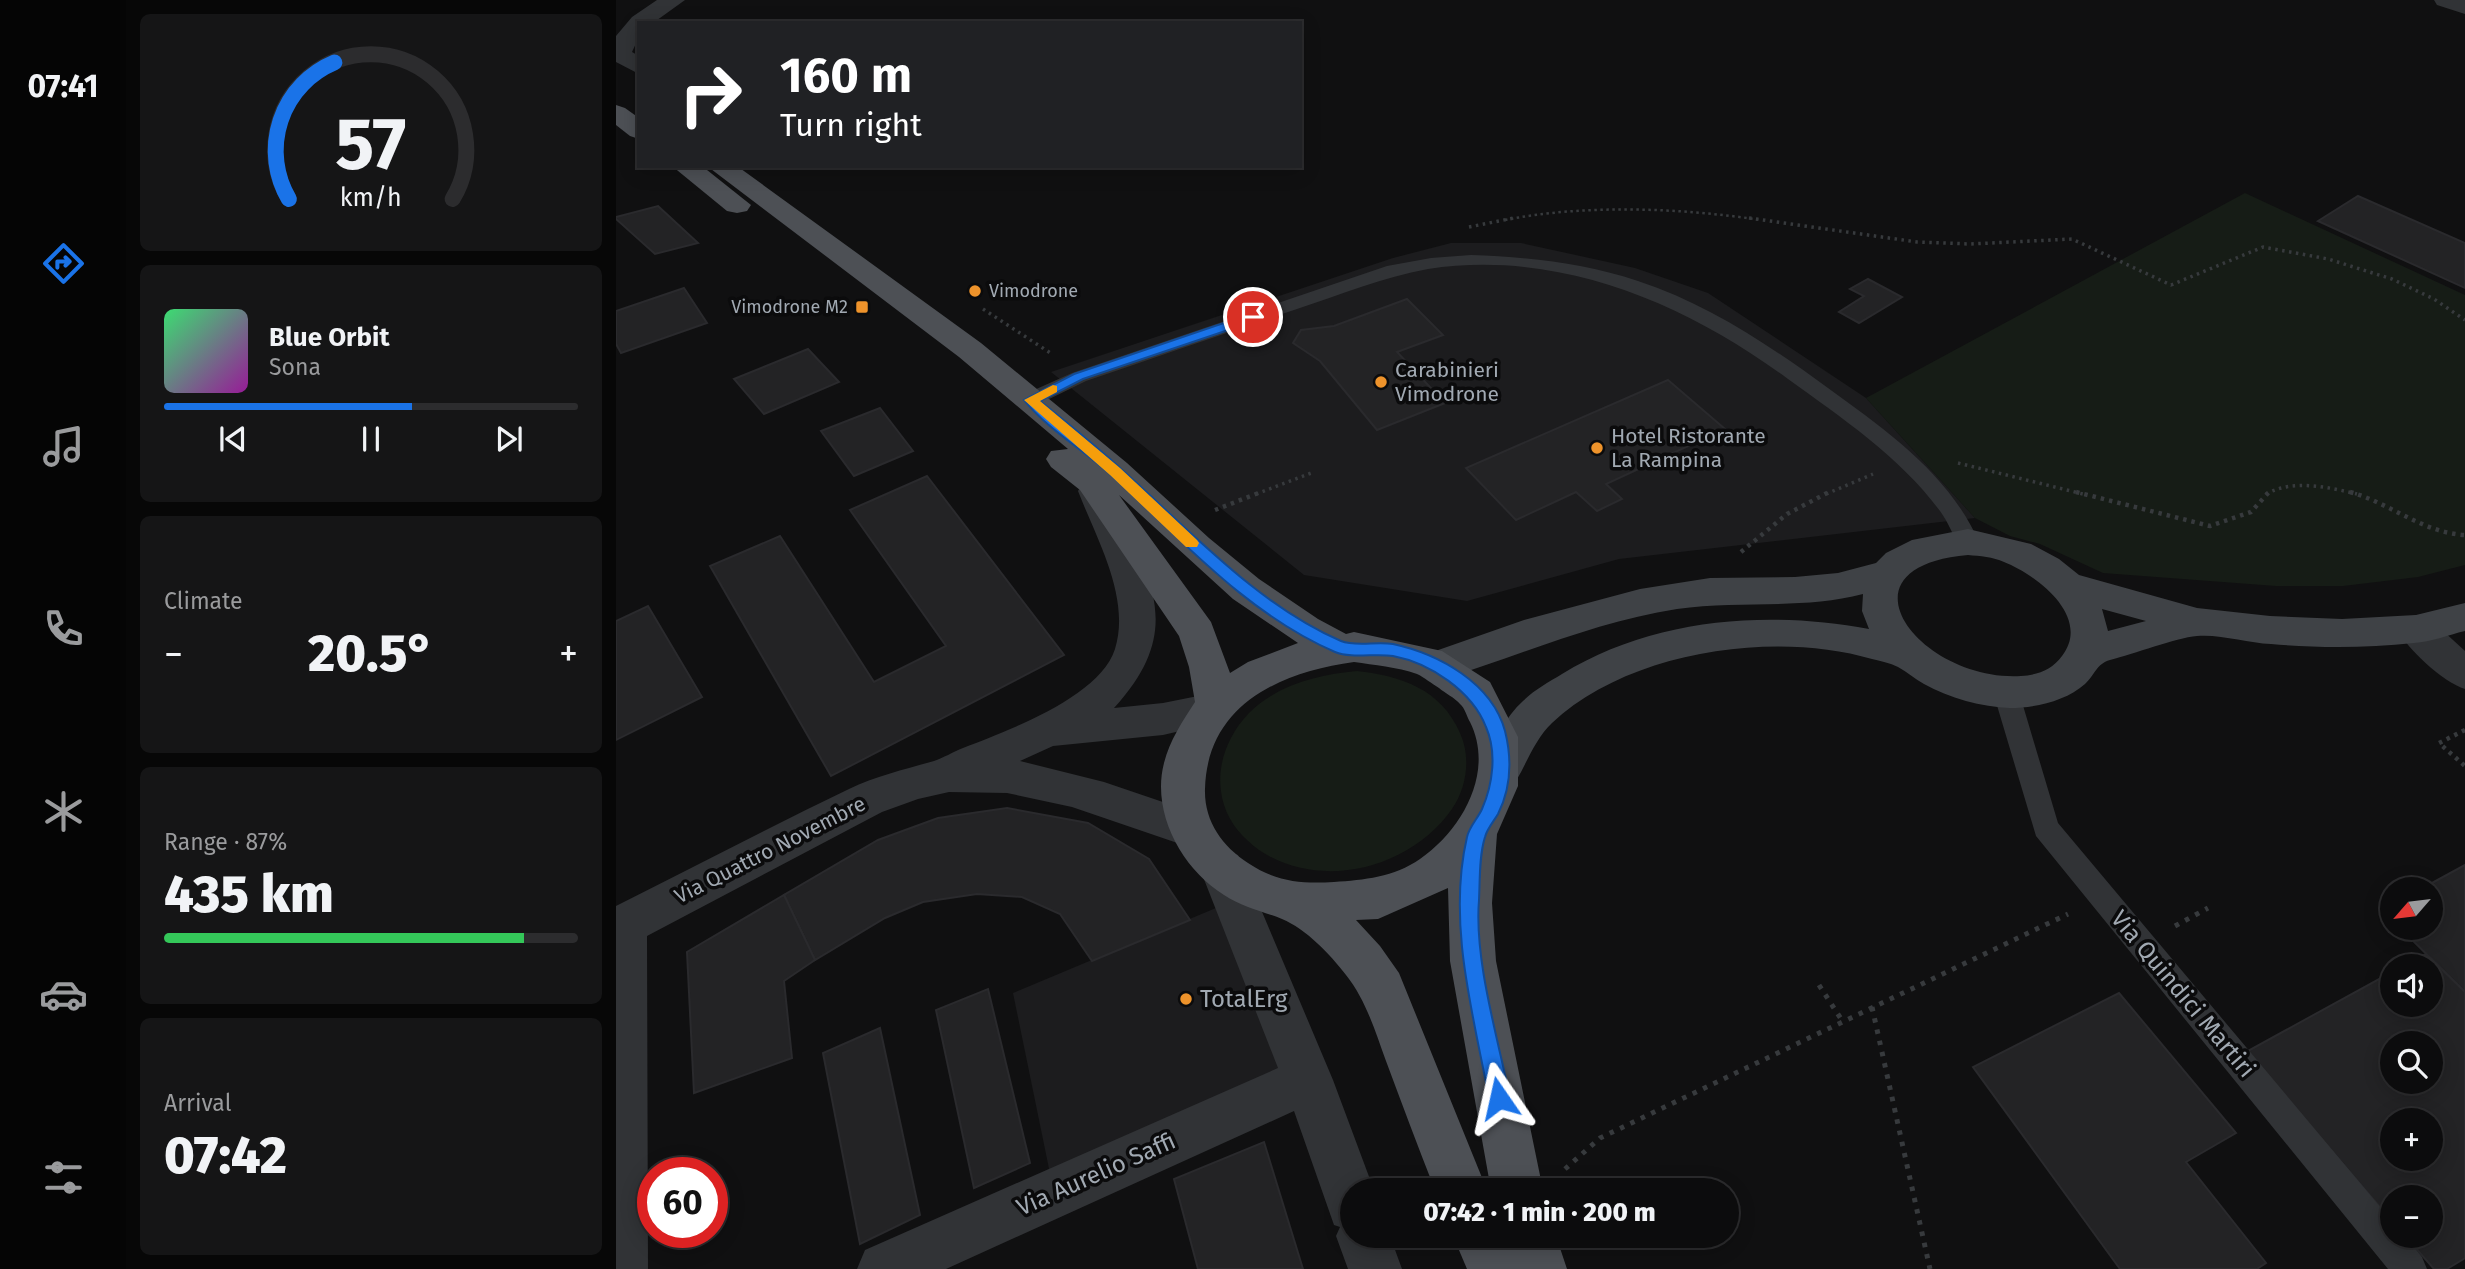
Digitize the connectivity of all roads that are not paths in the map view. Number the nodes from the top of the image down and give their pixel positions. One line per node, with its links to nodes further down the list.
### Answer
1 (654, 0): 4 (street)
2 (674, 0): 6 (street)
3 (2445, 0): 5 (street)
4 (630, 3)
5 (2465, 6)
6 (641, 21)
7 (637, 24): 8 (street)
8 (625, 58)
9 (616, 89): 10 (main road)
10 (637, 105)
11 (616, 113): 12 (main road)
12 (637, 129)
13 (688, 168): 16 (main road)
14 (730, 170): 15 (main road)
15 (1030, 400): 17 (lane); 23 (main road)
16 (1092, 482): 29 (main road); 30 (street, Via Quattro Novembre)
17 (1968, 542): 18 (street); 19 (street)
18 (1890, 573): 25 (street); 26 (street)
19 (2066, 584): 21 (street); 24 (street)
20 (2465, 617): 22 (street)
21 (2197, 622): 22 (street); 24 (street)
22 (2416, 629): 27 (street)
23 (1340, 648): 26 (main road); 29 (main road)
24 (2086, 652): 28 (street)
25 (1908, 655): 28 (street); 31 (street)
26 (1438, 666): 31 (main road)
27 (2465, 674)
28 (2006, 692): 50 (lane, Via Quindici Martiri)
29 (1215, 707): 30 (street, Via Quattro Novembre); 33 (main road)
30 (1046, 732): 32 (street, Via Quattro Novembre)
31 (1501, 769): 34 (main road)
32 (928, 780): 33 (street, Via Quattro Novembre); 37 (street, Via Quattro Novembre)
33 (1192, 830): 35 (main road)
34 (1476, 835): 36 (main road); 41 (main road)
35 (1222, 869): 36 (main road); 38 (street)
36 (1294, 902): 40 (main road)
37 (620, 927): 45 (street)
38 (1308, 1080): 39 (street); 46 (street, Via Aurelio Saffi)
39 (1343, 1178)
40 (1456, 1178)
41 (1533, 1178)
42 (1367, 1248): 47 (street)
43 (1485, 1248): 48 (main road)
44 (1533, 1248): 49 (main road)
45 (621, 1269)
46 (884, 1269)
47 (1375, 1269)
48 (1495, 1269)
49 (1540, 1269)
50 (2410, 1269)

